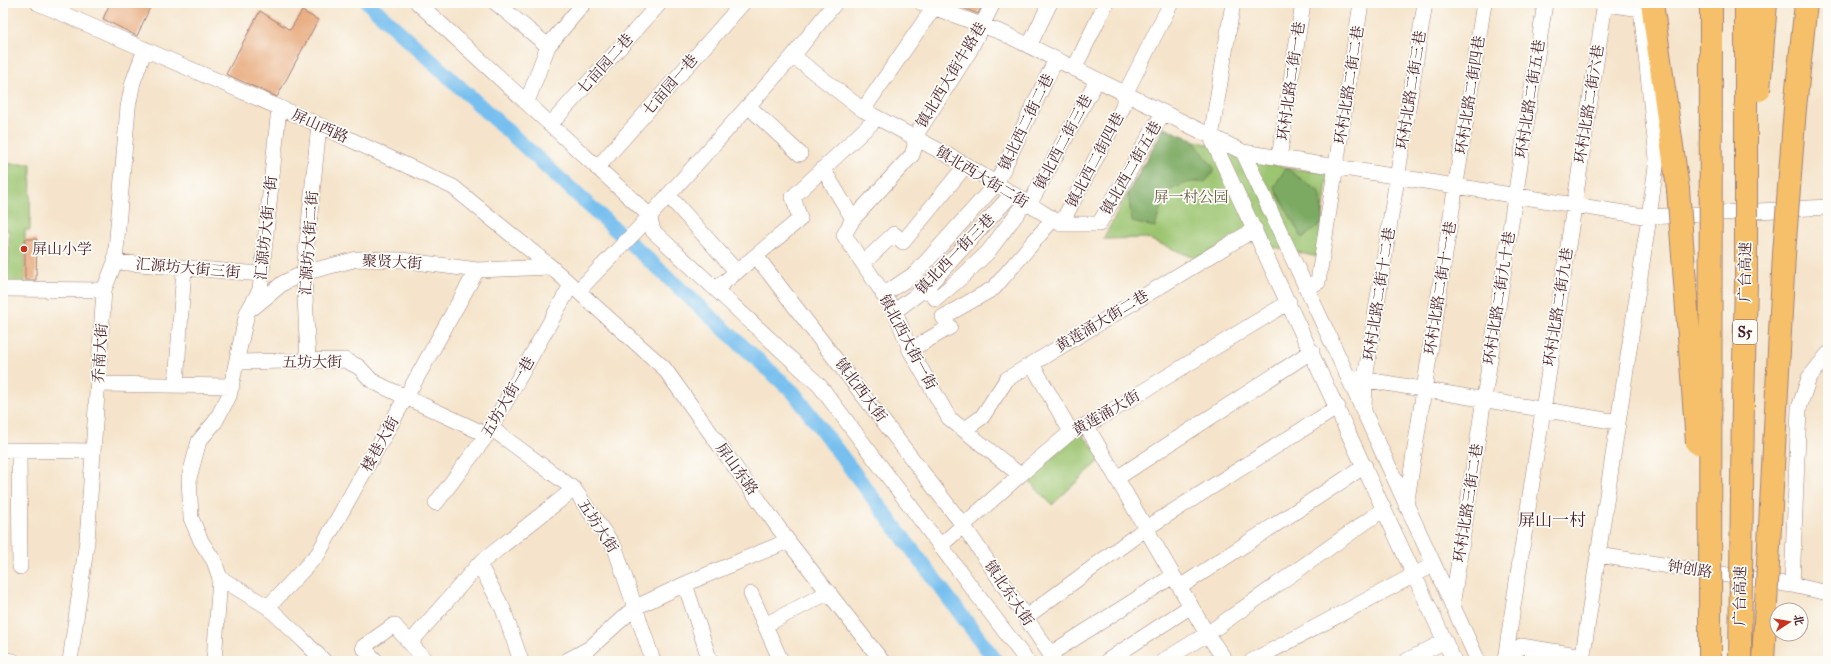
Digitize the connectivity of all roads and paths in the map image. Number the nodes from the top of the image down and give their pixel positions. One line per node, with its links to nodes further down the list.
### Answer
1 (38, 3): 28 (street, 屏山西路)
2 (418, 3): 34 (street)
3 (496, 3): 26 (street)
4 (584, 3): 26 (street)
5 (660, 3): 40 (street, 七亩园二巷)
6 (743, 3): 49 (street, 七亩园一巷)
7 (835, 3): 29 (street, 五坊大街一巷)
8 (992, 3): 25 (street, 镇北西大街牛路巷)
9 (1050, 3): 27 (street)
10 (1106, 3): 31 (street)
11 (1171, 3): 33 (street, 镇北西二街四巷)
12 (1233, 3): 42 (street)
13 (1302, 3): 46 (street, 环村北路二街一巷)
14 (1361, 3): 48 (street, 环村北路二街二巷)
15 (1425, 3): 51 (street, 环村北路二街三巷)
16 (1484, 3): 53 (street, 环村北路二街四巷)
17 (1545, 3): 56 (street, 环村北路二街五巷)
18 (1603, 3): 58 (street, 环村北路二街六巷); 61 (street)
19 (1652, 3): 142 (highway, bridge)
20 (1711, 3): 142 (highway, 广台高速, bridge)
21 (1746, 3): 74 (highway, 广台高速 / S5, bridge)
22 (1766, 3): 74 (highway, bridge)
23 (1806, 3): 168 (highway, bridge)
24 (928, 5): 25 (street); 37 (street)
25 (982, 25): 27 (street); 43 (street, 镇北西大街牛路巷)
26 (548, 46): 34 (street)
27 (1029, 46): 30 (street)
28 (145, 49): 36 (street, 屏山西路); 66 (street, 乔南大街)
29 (793, 56): 35 (street, 五坊大街一巷); 37 (street, 镇北西大街二街)
30 (1056, 59): 31 (street); 52 (street, 镇北西二街二巷)
31 (1074, 69): 32 (street)
32 (1097, 80): 33 (street); 57 (street, 镇北西二街三巷)
33 (1125, 94): 38 (street); 63 (street, 镇北西二街四巷)
34 (527, 102): 40 (street)
35 (748, 106): 45 (street); 55 (street, 五坊大街一巷)
36 (279, 108): 41 (street, 屏山西路); 73 (street, 汇源坊大街一街)
37 (863, 110): 39 (street, 镇北西大街二街)
38 (1163, 113): 42 (street); 63 (street, 镇北西二街五巷)
39 (877, 118): 43 (street, 镇北西大街二街); 50 (street)
40 (550, 125): 49 (street)
41 (319, 126): 68 (street, 屏山西路); 72 (street, 汇源坊大街二街)
42 (1212, 137): 44 (street); 64 (street)
43 (914, 138): 47 (street, 镇北西大街二街); 62 (street, 镇北西大街牛路巷)
44 (1243, 152): 46 (street); 75 (street)
45 (800, 154)
46 (1279, 158): 48 (street)
47 (966, 165): 52 (street, 镇北西大街二街); 67 (street)
48 (1336, 167): 51 (street); 75 (street, 环村北路二街二巷)
49 (597, 168): 60 (street)
50 (823, 169): 62 (street); 65 (street)
51 (1397, 177): 53 (street); 92 (street, 环村北路二街十二巷)
52 (996, 184): 54 (street, 镇北西大街二街); 81 (street, 镇北西二街二巷)
53 (1456, 186): 56 (street); 96 (street, 环村北路二街十一巷)
54 (1012, 194): 57 (street, 镇北西大街二街); 77 (street, 镇北西一街三巷)
55 (668, 195): 60 (street, 五坊大街一巷); 71 (street)
56 (1515, 196): 58 (street); 98 (street, 环村北路二街九十巷)
57 (1029, 205): 63 (street, 镇北西大街二街); 77 (street)
58 (1574, 205): 61 (street); 100 (street, 环村北路二街九巷)
59 (1828, 207): 61 (street)
60 (649, 216): 76 (street, 五坊大街一巷); 80 (street)
61 (1649, 217): 102 (street)
62 (853, 219): 67 (street, 镇北西大街一街)
63 (1057, 222): 85 (street, 镇北西二街四巷)
64 (1255, 229): 82 (street); 90 (street, 黄莲涌大街二巷)
65 (756, 256): 71 (street); 117 (street, 镇北西大街)
66 (115, 262): 69 (street, 汇源坊大街三街); 79 (street, 乔南大街)
67 (863, 263): 81 (street, 镇北西大街一街)
68 (551, 267): 70 (street, 聚贤大街); 76 (street, 屏山西路)
69 (184, 268): 73 (street, 汇源坊大街三街); 94 (street)
70 (477, 270): 72 (street, 聚贤大街); 97 (street, 楼巷大街)
71 (737, 272): 80 (street)
72 (304, 273): 84 (street, 聚贤大街); 88 (street, 汇源坊大街二街)
73 (262, 274): 84 (street, 汇源坊大街一街)
74 (1746, 283): 167 (highway, 广台高速 / S5, bridge)
75 (1306, 287): 91 (street)
76 (574, 288): 105 (street, 五坊大街一巷); 119 (street, 屏山东路)
77 (926, 288): 83 (street, 镇北西一街三巷)
78 (3, 289): 79 (street)
79 (104, 290): 93 (street, 乔南大街)
80 (716, 290): 120 (street)
81 (883, 295): 83 (street, 镇北西大街一街)
82 (1289, 302): 86 (street); 103 (street, 黄莲涌大街)
83 (895, 311): 85 (street, 镇北西大街一街)
84 (247, 313): 89 (street, 汇源坊大街一街)
85 (910, 350): 104 (street, 镇北西大街一街)
86 (1312, 351): 99 (street); 112 (street)
87 (1828, 354): 129 (street)
88 (308, 361): 89 (street, 五坊大街); 97 (street, 五坊大街)
89 (236, 362): 95 (street, 汇源坊大街一街)
90 (1032, 364): 104 (street, 黄莲涌大街二巷); 106 (street)
91 (1348, 377): 92 (street); 101 (street)
92 (1365, 380): 96 (street); 101 (street, 环村北路二街十二巷)
93 (98, 384): 94 (street); 109 (street, 乔南大街)
94 (176, 384): 95 (street)
95 (232, 386): 126 (street, 汇源坊大街一街)
96 (1424, 389): 98 (street); 115 (street, 环村北路二街十一巷)
97 (406, 396): 105 (street, 五坊大街); 135 (street, 楼巷大街)
98 (1484, 399): 100 (street); 134 (street, 环村北路三街二巷)
99 (1338, 407): 110 (street); 118 (street)
100 (1543, 409): 102 (street); 147 (street, 环村北路二街九巷)
101 (1364, 412): 115 (street)
102 (1617, 422): 121 (street)
103 (1086, 425): 106 (street, 黄莲涌大街); 112 (street)
104 (964, 430): 111 (street, 镇北西大街一街)
105 (489, 432): 113 (street, 五坊大街); 114 (street, 五坊大街一巷)
106 (1072, 432): 111 (street, 黄莲涌大街)
107 (3, 450): 108 (street)
108 (19, 451): 109 (street); 124 (street)
109 (93, 451): 149 (street, 乔南大街)
110 (1365, 466): 116 (street); 127 (street)
111 (1020, 475): 117 (street, 黄莲涌大街)
112 (1118, 478): 118 (street)
113 (574, 489): 122 (street); 136 (street, 五坊大街)
114 (436, 503)
115 (1406, 506): 123 (street)
116 (1384, 509): 125 (street); 139 (street)
117 (963, 525): 120 (street, 黄莲涌大街); 137 (street, 镇北东大街)
118 (1145, 529): 127 (street); 137 (street)
119 (788, 540): 128 (street); 130 (street, 屏山东路)
120 (940, 546): 159 (street)
121 (1598, 555): 129 (street, 钟创路); 144 (street)
122 (479, 564): 141 (street); 154 (street)
123 (1433, 565): 125 (street); 134 (street)
124 (20, 567)
125 (1414, 574): 140 (street); 163 (street)
126 (220, 578): 135 (street); 150 (street, 汇源坊大街一街)
127 (1176, 582): 133 (street); 143 (street)
128 (685, 584): 136 (street); 157 (street)
129 (1792, 585): 131 (street, 钟创路)
130 (829, 592): 138 (street); 146 (street, 屏山东路)
131 (1828, 593)
132 (751, 594): 138 (street)
133 (1191, 606): 139 (street); 160 (street)
134 (1452, 606): 166 (street)
135 (268, 608): 151 (street)
136 (634, 608): 155 (street); 156 (street, 五坊大街)
137 (1026, 617): 143 (street, 镇北东大街)
138 (765, 625): 158 (street)
139 (1207, 634): 161 (street); 162 (street)
140 (1444, 641): 164 (street); 165 (street)
141 (410, 643): 152 (street); 153 (street)
142 (1710, 652)
143 (1052, 658)
144 (1582, 659): 147 (street)
145 (3, 660): 148 (street)
146 (878, 660)
147 (1505, 660)
148 (13, 661)
149 (70, 661)
150 (214, 661)
151 (324, 661)
152 (376, 661)
153 (426, 661)
154 (521, 661)
155 (566, 661)
156 (653, 661)
157 (710, 661)
158 (781, 661)
159 (1027, 661)
160 (1106, 661)
161 (1163, 661)
162 (1226, 661)
163 (1252, 661)
164 (1406, 661)
165 (1454, 661)
166 (1478, 661)
167 (1740, 661)
168 (1763, 661)

